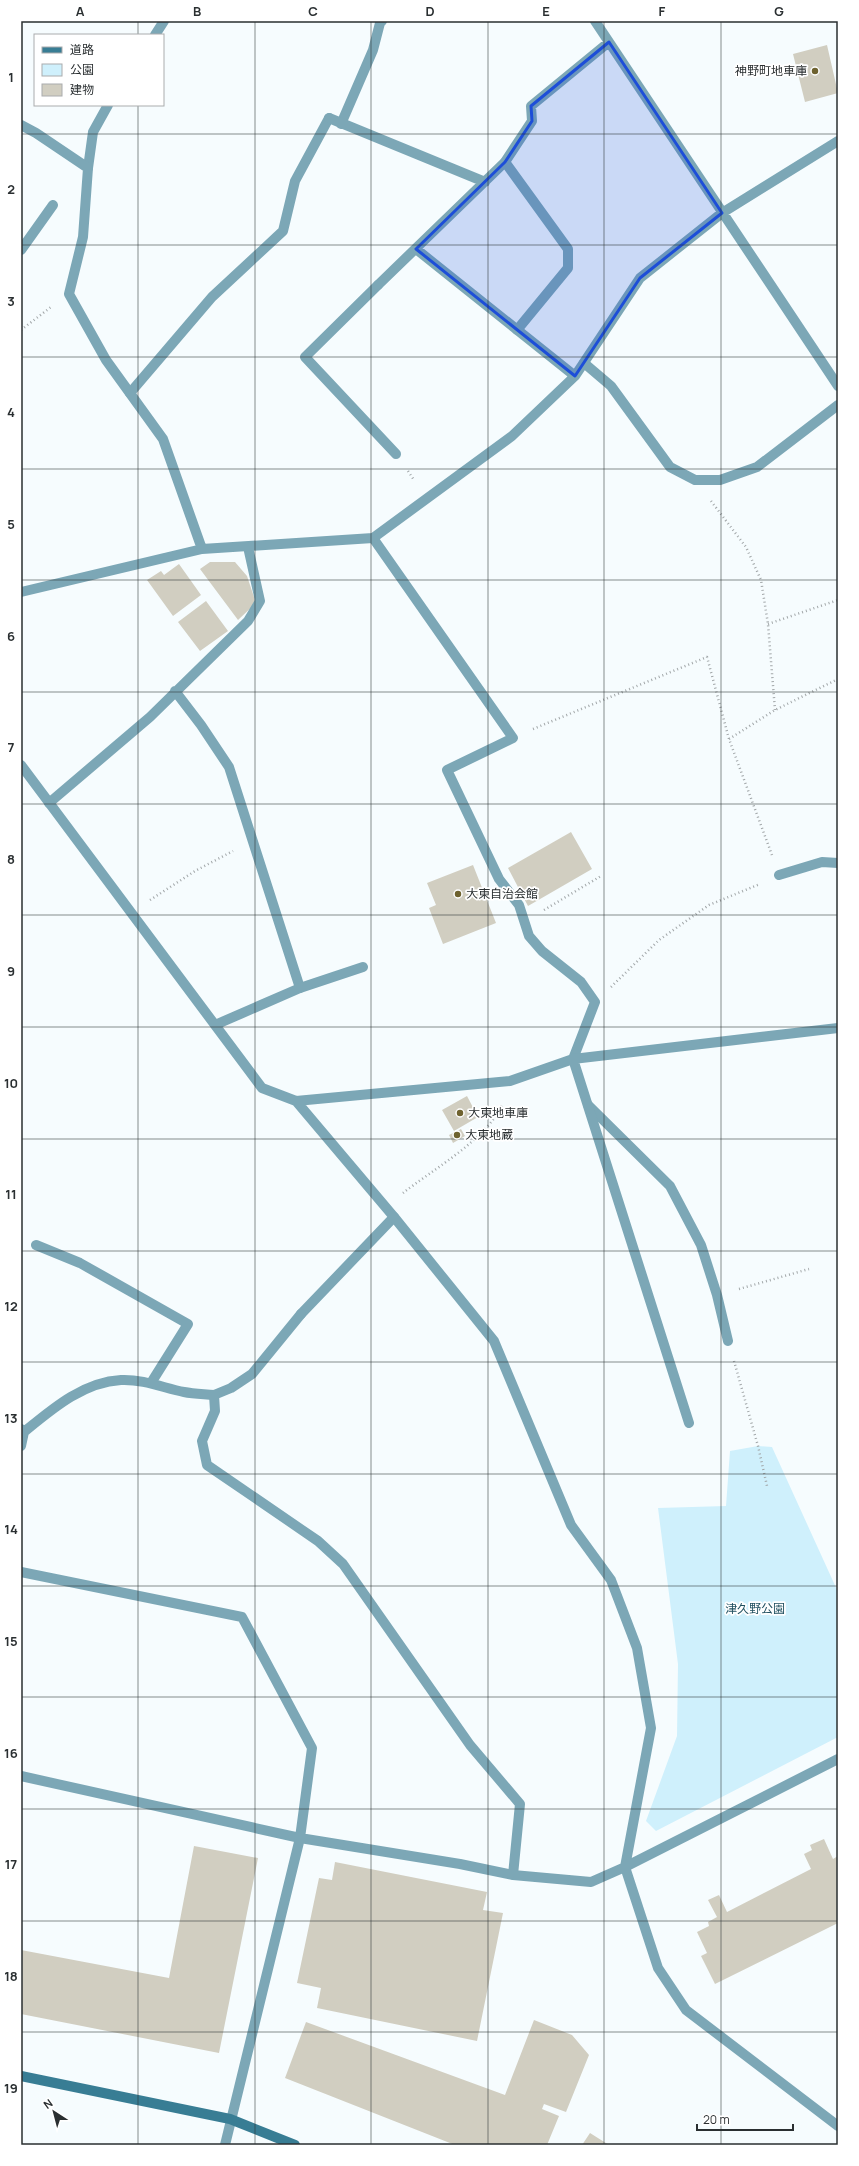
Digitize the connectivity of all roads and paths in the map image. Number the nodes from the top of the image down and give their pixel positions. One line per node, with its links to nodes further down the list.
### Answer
1 (164, 21): 4 (street)
2 (382, 21): 7 (street)
3 (595, 21): 5 (street)
4 (156, 34)
5 (609, 42): 10 (street); 14 (street)
6 (107, 106): 11 (street)
7 (341, 124): 12 (street); 23 (street)
8 (21, 125): 11 (street)
9 (838, 141): 14 (street)
10 (505, 162): 12 (street); 19 (street)
11 (88, 168): 17 (street)
12 (485, 182): 15 (street)
13 (53, 205): 16 (street)
14 (722, 213): 20 (street); 22 (street)
15 (416, 249): 19 (street); 25 (street)
16 (21, 250)
17 (69, 294): 18 (path); 23 (street)
18 (21, 330)
19 (517, 330): 21 (street)
20 (584, 363): 21 (street); 26 (street)
21 (575, 376): 27 (street)
22 (838, 386)
23 (130, 393): 30 (street)
24 (838, 404): 26 (street)
25 (396, 454): 27 (path)
26 (696, 480): 33 (path)
27 (428, 498): 28 (street)
28 (373, 538): 29 (street); 37 (street)
29 (248, 547): 30 (street); 35 (street)
30 (202, 549): 31 (street)
31 (21, 592)
32 (838, 600): 33 (path)
33 (768, 624): 36 (path)
34 (838, 679): 36 (path)
35 (175, 691): 40 (street); 41 (street)
36 (775, 710): 38 (path)
37 (513, 738): 38 (path); 46 (street)
38 (729, 739): 43 (path)
39 (21, 765): 40 (street)
40 (49, 803): 45 (street)
41 (253, 841): 45 (path); 48 (street)
42 (838, 863): 43 (street)
43 (780, 875): 49 (path)
44 (601, 876): 46 (path)
45 (131, 913): 50 (street)
46 (524, 922): 49 (street)
47 (363, 967): 48 (street)
48 (300, 988): 50 (street)
49 (595, 1002): 52 (street)
50 (215, 1025): 54 (street)
51 (838, 1028): 52 (street)
52 (573, 1059): 53 (street); 55 (street)
53 (510, 1081): 54 (street); 56 (path)
54 (296, 1101): 56 (street)
55 (588, 1105): 60 (street); 64 (street)
56 (386, 1207): 57 (street)
57 (394, 1217): 63 (street); 72 (street)
58 (36, 1245): 62 (street)
59 (809, 1269): 60 (path)
60 (717, 1295): 61 (street)
61 (728, 1341): 67 (path)
62 (151, 1383): 63 (street); 65 (street)
63 (214, 1395): 73 (street)
64 (689, 1423)
65 (22, 1430): 66 (street)
66 (21, 1446)
67 (767, 1486)
68 (21, 1572): 71 (street)
69 (838, 1759): 72 (street)
70 (21, 1776): 71 (street)
71 (300, 1838): 73 (street); 75 (street)
72 (625, 1867): 73 (street); 76 (street)
73 (512, 1875)
74 (21, 2076): 75 (street)
75 (230, 2119): 77 (street); 78 (street)
76 (838, 2126)
77 (224, 2145)
78 (295, 2145)

